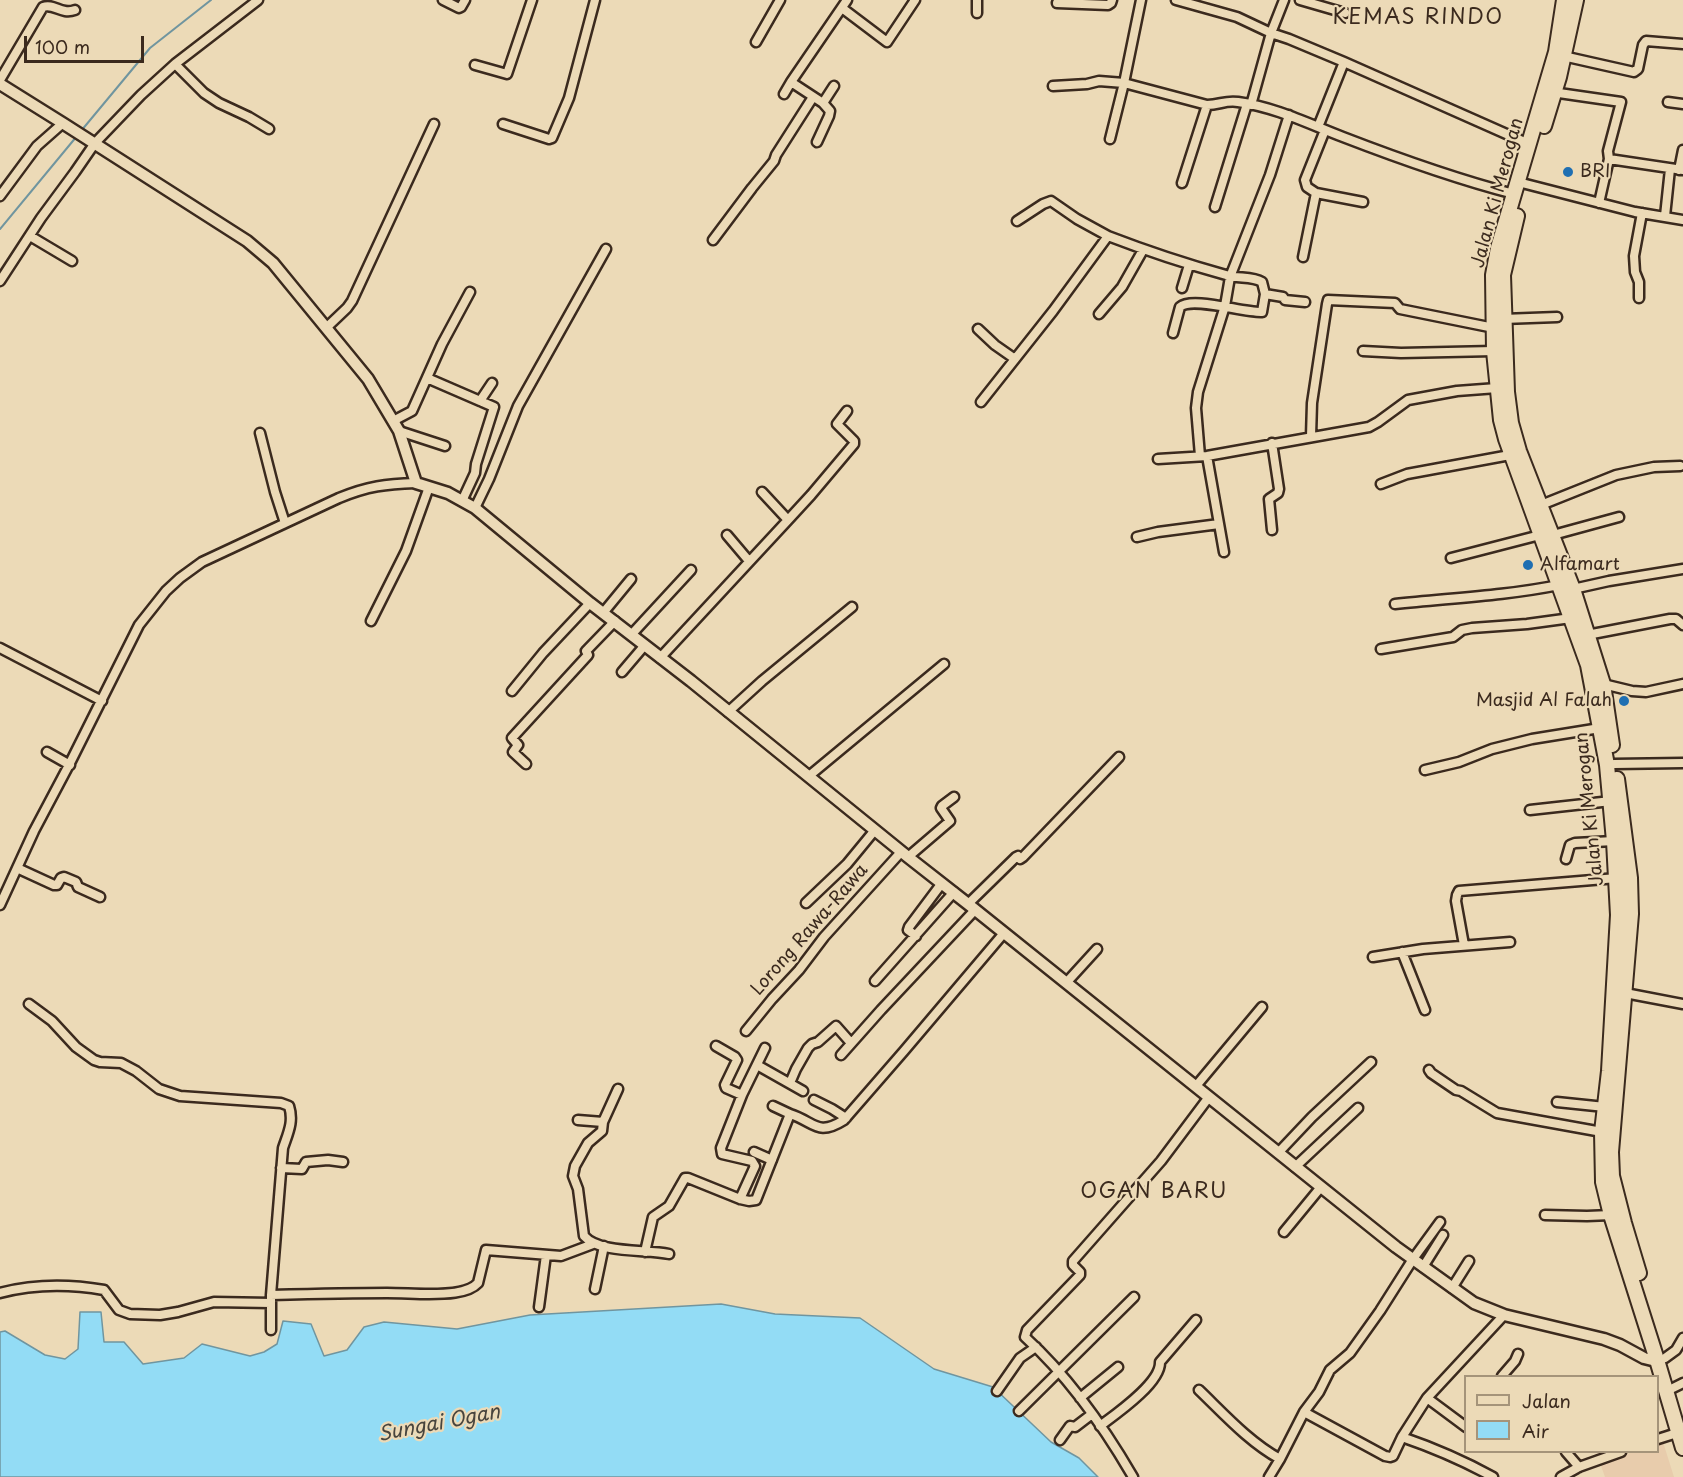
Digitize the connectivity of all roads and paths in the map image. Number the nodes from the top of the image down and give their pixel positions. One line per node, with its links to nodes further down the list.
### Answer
1 (258, 0): 28 (street)
2 (443, 0): 3 (street)
3 (465, 0)
4 (532, 0): 29 (street)
5 (595, 0): 46 (street)
6 (780, 0): 24 (street)
7 (915, 0): 18 (street); 19 (street)
8 (977, 0): 21 (street)
9 (1112, 0): 17 (street)
10 (1142, 0): 32 (street)
11 (1176, 0): 23 (street)
12 (1284, 0): 23 (street)
13 (1300, 0): 22 (street)
14 (1564, 0): 35 (highway, Jalan Ki Merogan)
15 (1576, 0): 26 (highway, Jalan Ki Merogan)
16 (44, 3): 20 (street); 30 (street)
17 (1057, 3)
18 (844, 4): 31 (street)
19 (923, 8)
20 (75, 10)
21 (977, 13)
22 (1345, 13)
23 (1271, 33): 27 (street); 40 (street)
24 (756, 42)
25 (1683, 44): 26 (street)
26 (1563, 56): 35 (highway, Jalan Ki Merogan)
27 (1344, 62): 48 (street); 52 (street)
28 (175, 64): 47 (street); 50 (street)
29 (476, 66)
30 (0, 82): 44 (street)
31 (791, 82): 36 (street); 37 (street)
32 (1125, 83): 34 (street); 42 (street); 49 (street)
33 (834, 86): 39 (street)
34 (1053, 86)
35 (1550, 91): 52 (highway, Jalan Ki Merogan); 54 (street); 57 (highway, Jalan Ki Merogan)
36 (784, 94)
37 (813, 97): 39 (street); 69 (street)
38 (1668, 102): 41 (street)
39 (823, 103): 51 (street)
40 (1249, 104): 42 (street); 43 (street); 62 (street)
41 (1683, 104)
42 (1207, 105): 56 (street)
43 (1289, 115): 48 (street); 75 (street)
44 (64, 123): 50 (street); 59 (street)
45 (434, 124): 86 (street)
46 (503, 124)
47 (269, 129)
48 (1322, 129): 57 (street); 58 (street)
49 (1110, 139)
50 (91, 141): 67 (street); 86 (street)
51 (817, 142)
52 (1529, 144): 57 (highway, Jalan Ki Merogan)
53 (1683, 150): 55 (street)
54 (1609, 159): 55 (street); 61 (street)
55 (1677, 170): 64 (street)
56 (1182, 183)
57 (1519, 187): 61 (street); 85 (highway, Jalan Ki Merogan)
58 (1317, 193): 60 (street); 72 (street)
59 (0, 196)
60 (1363, 202)
61 (1599, 203): 63 (street)
62 (1215, 207)
63 (1642, 213): 64 (street); 80 (street)
64 (1665, 216): 65 (street)
65 (1683, 220)
66 (1017, 221): 68 (street)
67 (30, 236): 73 (street); 76 (street)
68 (1108, 236): 71 (street); 91 (street)
69 (713, 240)
70 (606, 249): 114 (street)
71 (1143, 250): 74 (street); 83 (street)
72 (1303, 256)
73 (72, 261)
74 (1189, 265): 75 (street); 77 (street)
75 (1230, 276): 79 (street); 82 (street)
76 (0, 281)
77 (1182, 288)
78 (470, 292): 92 (street)
79 (1265, 294): 81 (street); 82 (street)
80 (1639, 298)
81 (1305, 302)
82 (1225, 306): 88 (street); 105 (street)
83 (1099, 314)
84 (1557, 317): 85 (street)
85 (1498, 323): 90 (highway, Jalan Ki Merogan); 101 (street); 113 (highway, Jalan Ki Merogan)
86 (326, 328): 98 (street)
87 (978, 329): 91 (street)
88 (1173, 333)
89 (1363, 351): 90 (street)
90 (1494, 351): 94 (highway, Jalan Ki Merogan)
91 (1015, 359): 96 (street)
92 (427, 378): 95 (street); 98 (street)
93 (492, 383): 95 (street)
94 (1497, 388): 101 (street); 104 (highway, Jalan Ki Merogan)
95 (480, 401): 112 (street)
96 (981, 402)
97 (847, 411): 116 (street)
98 (393, 421): 99 (street)
99 (399, 431): 103 (street); 108 (street)
100 (260, 433): 117 (street)
101 (1311, 436): 102 (street)
102 (1272, 443): 105 (street); 119 (street)
103 (445, 446)
104 (1510, 455): 109 (street); 121 (highway, Jalan Ki Merogan)
105 (1203, 456): 106 (street); 118 (street)
106 (1158, 459)
107 (1680, 466): 113 (street)
108 (416, 483): 110 (street); 117 (street)
109 (1381, 484)
110 (429, 487): 112 (street); 136 (street)
111 (762, 492): 116 (street)
112 (462, 501): 114 (street)
113 (1541, 505): 121 (highway, Jalan Ki Merogan)
114 (475, 508): 131 (street)
115 (1619, 517): 121 (street)
116 (788, 520): 125 (street)
117 (285, 523): 150 (street)
118 (1219, 524): 122 (street); 123 (street)
119 (1272, 530)
120 (727, 535): 125 (street)
121 (1546, 535): 124 (street); 129 (highway, Jalan Ki Merogan); 130 (highway, Jalan Ki Merogan)
122 (1137, 537)
123 (1224, 552)
124 (1451, 558)
125 (749, 561): 144 (street)
126 (1683, 569): 130 (street)
127 (691, 570): 139 (street)
128 (631, 579): 134 (street)
129 (1558, 585): 132 (street); 135 (highway, Jalan Ki Merogan)
130 (1573, 590): 140 (highway, Jalan Ki Merogan)
131 (590, 603): 134 (street); 149 (street)
132 (1395, 604)
133 (852, 607): 151 (street)
134 (603, 613): 137 (street)
135 (1571, 618): 143 (street); 152 (highway, Jalan Ki Merogan)
136 (371, 621)
137 (615, 621): 139 (street); 156 (street)
138 (1683, 625): 140 (street)
139 (631, 634): 141 (street)
140 (1587, 635): 147 (highway, Jalan Ki Merogan)
141 (645, 645): 144 (street); 146 (street)
142 (0, 648): 150 (street)
143 (1381, 649)
144 (660, 658): 151 (street)
145 (944, 664): 160 (street)
146 (622, 672)
147 (1603, 684): 148 (street); 157 (highway, Jalan Ki Merogan)
148 (1683, 684)
149 (512, 691)
150 (102, 701): 158 (street)
151 (728, 712): 160 (street)
152 (1600, 728): 159 (street); 162 (highway, Jalan Ki Merogan)
153 (48, 752): 158 (street)
154 (1119, 757): 175 (street)
155 (1683, 763): 157 (street)
156 (525, 764)
157 (1614, 764): 179 (highway, Jalan Ki Merogan)
158 (70, 765): 168 (street)
159 (1425, 770)
160 (809, 776): 164 (street)
161 (954, 797): 166 (street, Lorong Rawa-Rawa)
162 (1611, 801): 163 (street); 165 (highway, Jalan Ki Merogan)
163 (1530, 810)
164 (875, 830): 166 (street); 173 (street)
165 (1614, 841): 167 (street); 169 (highway, Jalan Ki Merogan)
166 (905, 854): 170 (street); 191 (street, Lorong Rawa-Rawa)
167 (1566, 860)
168 (17, 868): 172 (street); 174 (street)
169 (1617, 878): 179 (highway, Jalan Ki Merogan); 180 (street)
170 (942, 883): 171 (street); 177 (street)
171 (954, 892): 175 (street); 177 (street)
172 (100, 897)
173 (806, 903)
174 (0, 905)
175 (972, 907): 176 (street); 192 (street)
176 (1004, 933): 185 (street); 211 (street)
177 (916, 936): 184 (street)
178 (1510, 942): 180 (street)
179 (1623, 942): 186 (highway, Jalan Ki Merogan); 208 (highway, Jalan Ki Merogan)
180 (1464, 945): 182 (street)
181 (1097, 949): 185 (street)
182 (1402, 952): 183 (street); 190 (street)
183 (1372, 957)
184 (875, 981)
185 (1066, 983): 200 (street)
186 (1625, 993): 188 (street); 248 (highway, Jalan Ki Merogan)
187 (29, 1004): 219 (street)
188 (1683, 1004)
189 (1262, 1007): 200 (street)
190 (1425, 1010)
191 (746, 1031)
192 (851, 1043): 195 (street); 199 (street)
193 (716, 1046): 203 (street)
194 (765, 1048): 197 (street)
195 (841, 1055)
196 (1371, 1062): 216 (street)
197 (757, 1065): 199 (street); 203 (street)
198 (1429, 1070): 214 (street)
199 (790, 1083): 202 (street)
200 (1196, 1086): 204 (street)
201 (618, 1089): 213 (street)
202 (802, 1091)
203 (742, 1095): 222 (street)
204 (1209, 1097): 216 (street); 246 (street)
205 (814, 1100): 211 (street)
206 (1557, 1102): 208 (street)
207 (774, 1106): 210 (street)
208 (1605, 1107): 214 (highway, Jalan Ki Merogan)
209 (1358, 1108): 220 (street)
210 (790, 1114): 211 (street); 217 (street)
211 (846, 1118)
212 (578, 1120): 213 (street)
213 (603, 1122): 228 (street)
214 (1602, 1132): 224 (highway, Jalan Ki Merogan)
215 (754, 1152): 217 (street)
216 (1278, 1153): 220 (street)
217 (772, 1160): 222 (street)
218 (343, 1162): 219 (street)
219 (281, 1168): 240 (street)
220 (1299, 1170): 221 (street)
221 (1320, 1186): 226 (street); 233 (street)
222 (740, 1199): 230 (street)
223 (1545, 1215): 224 (street)
224 (1611, 1215): 248 (highway, Jalan Ki Merogan)
225 (1440, 1222): 233 (street)
226 (1284, 1232)
227 (1443, 1235): 235 (street)
228 (593, 1244): 229 (street); 232 (street)
229 (604, 1246): 230 (street); 237 (street)
230 (645, 1252): 231 (street)
231 (669, 1254)
232 (546, 1255): 240 (street); 241 (street)
233 (1413, 1259): 235 (street); 258 (street)
234 (1469, 1261): 236 (street)
235 (1423, 1267): 236 (street)
236 (1452, 1288): 242 (street)
237 (595, 1289)
238 (0, 1293): 240 (street)
239 (1134, 1297): 250 (street)
240 (271, 1299): 244 (street)
241 (538, 1307)
242 (1504, 1315): 248 (street); 256 (street)
243 (1196, 1320): 260 (street)
244 (271, 1330)
245 (1683, 1338): 248 (street)
246 (1036, 1347): 250 (street); 254 (street)
247 (1518, 1354): 251 (street)
248 (1661, 1359): 252 (highway, Jalan Ki Merogan)
249 (1118, 1367): 255 (street)
250 (1059, 1372): 255 (street); 257 (street)
251 (1504, 1375)
252 (1674, 1388): 262 (highway, Jalan Ki Merogan)
253 (1199, 1390): 269 (street)
254 (997, 1391)
255 (1080, 1398): 259 (street)
256 (1427, 1398): 261 (street); 263 (street)
257 (1019, 1411)
258 (1304, 1412): 263 (street); 269 (street)
259 (1092, 1414): 260 (street); 265 (street)
260 (1100, 1426): 271 (street)
261 (1464, 1426)
262 (1681, 1428): 264 (street); 266 (highway, Jalan Ki Merogan)
263 (1402, 1437): 273 (street)
264 (1659, 1439)
265 (1060, 1440)
266 (1683, 1448)
267 (1567, 1453): 270 (street)
268 (1618, 1453): 270 (street)
269 (1280, 1459): 272 (street)
270 (1579, 1467): 274 (street)
271 (1133, 1477)
272 (1269, 1477)
273 (1493, 1477)
274 (1561, 1477)

